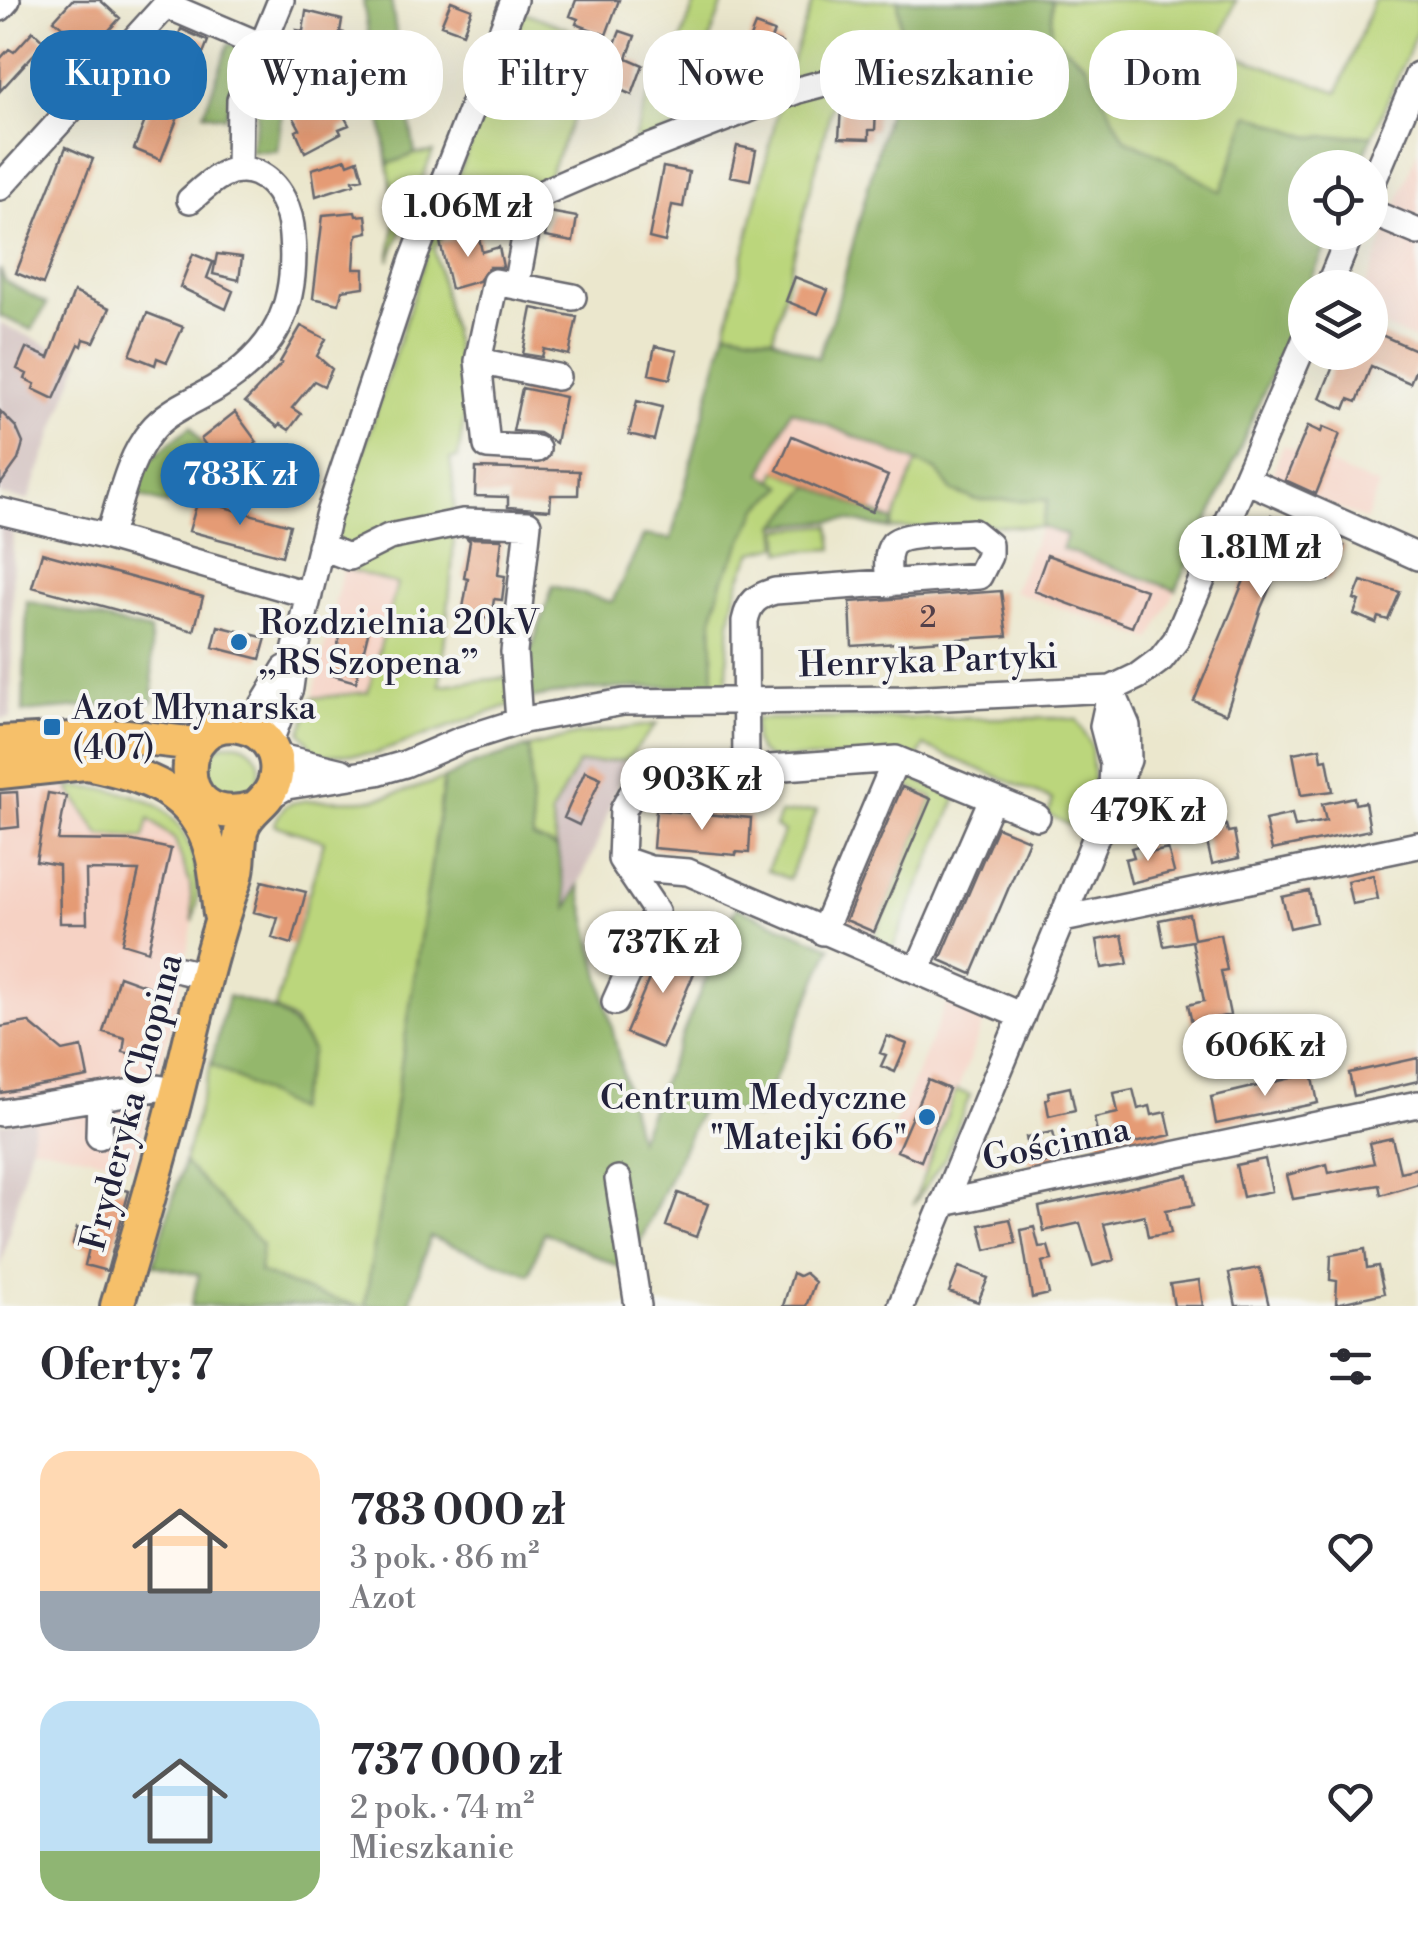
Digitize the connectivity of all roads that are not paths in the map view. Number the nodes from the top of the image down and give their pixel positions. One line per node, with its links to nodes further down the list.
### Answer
1 (7, 0): 5 (street)
2 (281, 0): 7 (street)
3 (514, 0): 16 (street, Fryderyka Chopina)
4 (168, 3): 6 (street); 13 (street)
5 (0, 8)
6 (227, 30)
7 (269, 30)
8 (1418, 75): 11 (street)
9 (820, 84): 15 (street)
10 (239, 120): 12 (street)
11 (1386, 150)
12 (238, 168): 14 (street); 27 (street)
13 (0, 187)
14 (190, 200)
15 (524, 201): 16 (street); 19 (street)
16 (430, 215): 28 (street, Fryderyka Chopina)
17 (1388, 220): 18 (street)
18 (1418, 232)
19 (516, 286): 20 (street); 21 (street)
20 (573, 297)
21 (478, 360): 23 (street); 24 (street)
22 (1292, 370): 25 (street)
23 (556, 376)
24 (537, 449)
25 (1246, 480): 29 (street); 32 (street)
26 (0, 511): 27 (street)
27 (108, 538): 31 (street)
28 (320, 546): 31 (street, Fryderyka Chopina); 34 (street)
29 (1418, 557)
30 (890, 584): 33 (street, Henryka Partyki)
31 (309, 594): 35 (street, Fryderyka Chopina)
32 (1111, 689): 33 (street, Henryka Partyki); 49 (street)
33 (748, 700): 34 (street, Henryka Partyki); 42 (street, Henryka Partyki)
34 (519, 721): 41 (street, Henryka Partyki)
35 (264, 742): 38 (main road); 41 (street); 44 (main road, Fryderyka Chopina)
36 (0, 743): 38 (main road)
37 (896, 758): 42 (street); 43 (street); 50 (street)
38 (192, 759): 39 (main road); 44 (main road)
39 (90, 764): 40 (main road); 48 (main road)
40 (0, 772)
41 (351, 775): 44 (street)
42 (746, 775): 47 (street)
43 (992, 799): 45 (street); 51 (street)
44 (245, 806): 48 (main road, Fryderyka Chopina)
45 (1037, 817)
46 (1418, 845): 49 (street)
47 (621, 859): 50 (street); 52 (street)
48 (221, 918): 54 (main road, Fryderyka Chopina)
49 (1062, 919): 53 (street)
50 (823, 932): 51 (street)
51 (917, 971): 53 (street)
52 (615, 1002)
53 (1022, 1016): 60 (street)
54 (177, 1092): 55 (street); 61 (main road, Fryderyka Chopina)
55 (100, 1097): 57 (street); 58 (street)
56 (1418, 1104): 60 (street, Gościnna)
57 (0, 1112)
58 (98, 1136)
59 (618, 1179): 62 (street)
60 (943, 1203): 63 (street)
61 (117, 1306)
62 (638, 1306)
63 (900, 1306)

